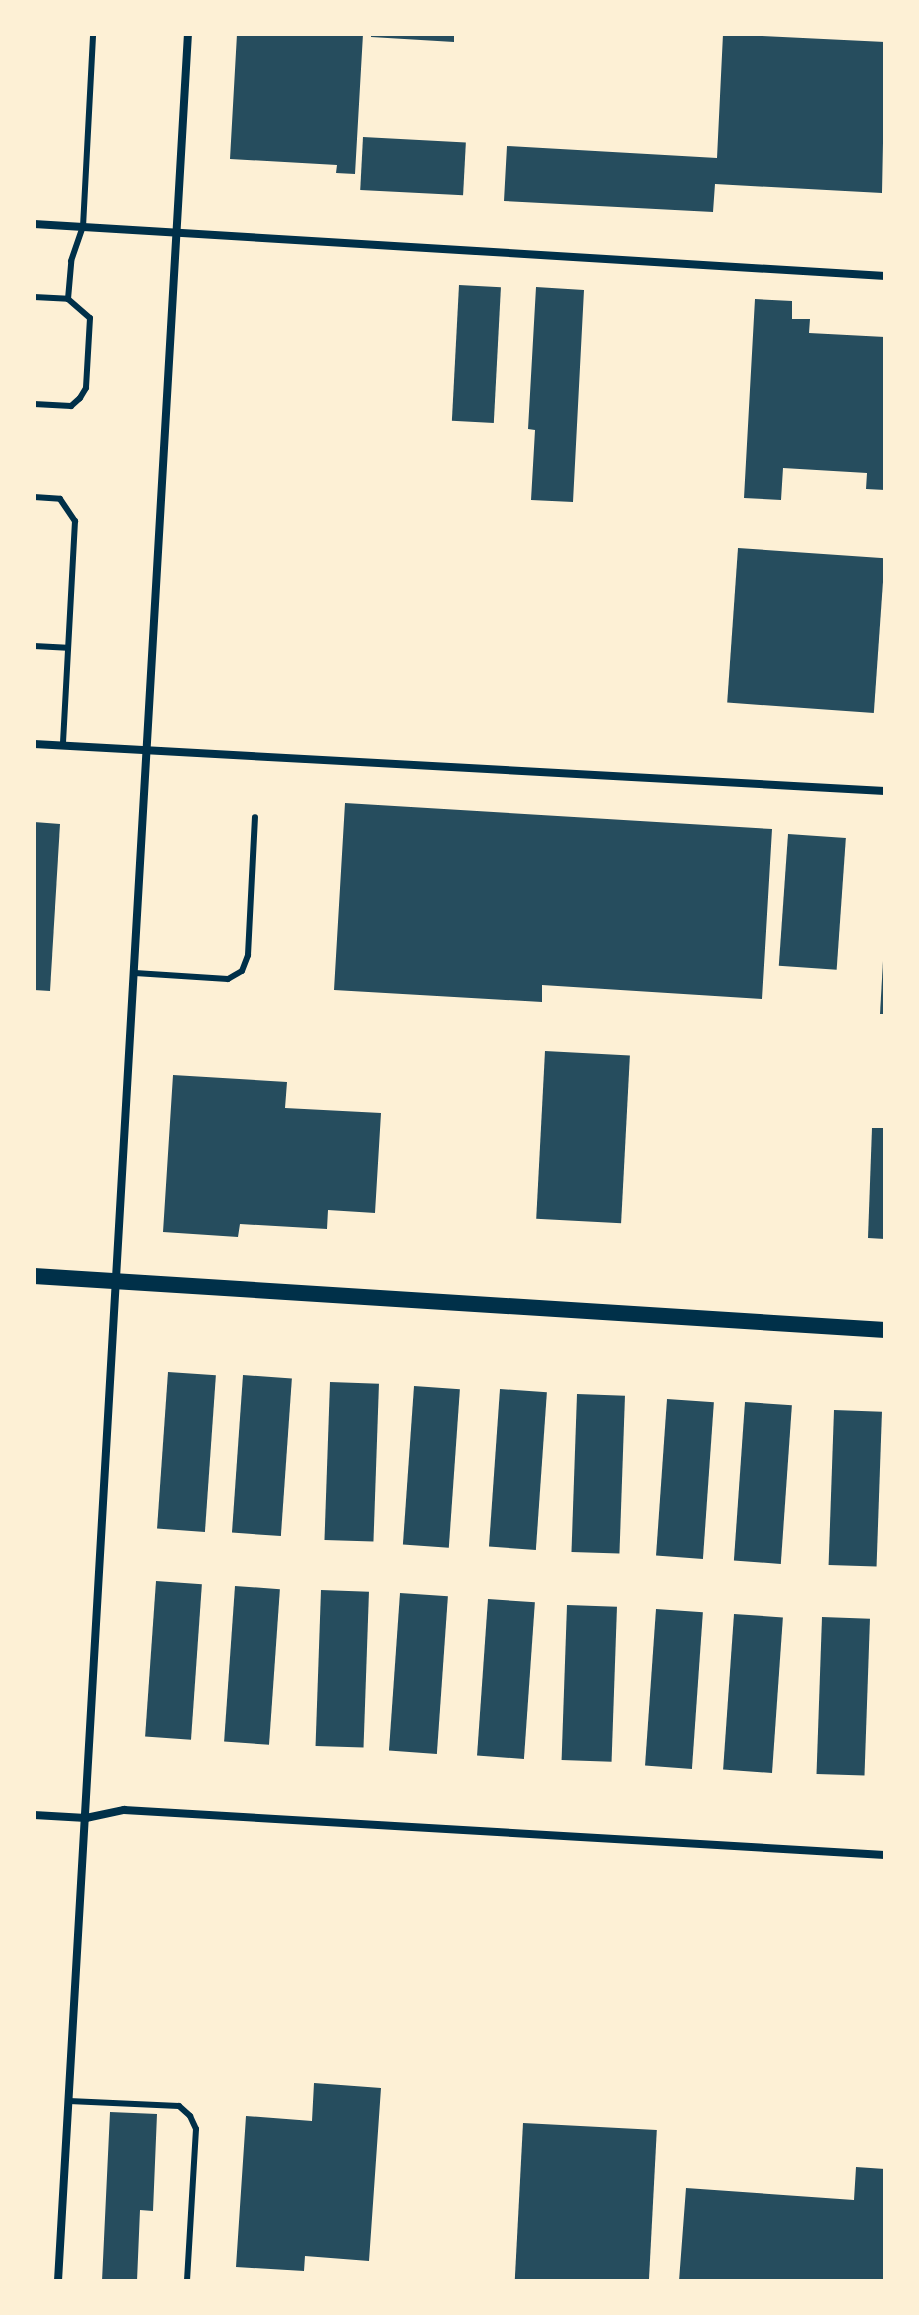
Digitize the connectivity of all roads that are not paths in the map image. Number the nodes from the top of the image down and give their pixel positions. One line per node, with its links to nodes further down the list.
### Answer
1 (93, 34): 4 (lane)
2 (188, 34): 5 (street)
3 (34, 224): 4 (street)
4 (83, 227): 5 (street); 8 (lane)
5 (177, 233): 6 (street); 15 (street)
6 (885, 276)
7 (34, 297): 8 (lane)
8 (68, 299): 9 (lane)
9 (34, 404)
10 (34, 497): 12 (lane)
11 (34, 646): 12 (lane)
12 (67, 648): 14 (lane)
13 (34, 744): 14 (street)
14 (63, 746): 15 (street)
15 (148, 751): 16 (street); 18 (street)
16 (885, 791)
17 (255, 817): 18 (lane)
18 (135, 973): 20 (street)
19 (34, 1276): 20 (main road)
20 (118, 1281): 21 (main road); 23 (street)
21 (885, 1330)
22 (34, 1815): 23 (street)
23 (86, 1818): 24 (street); 25 (street)
24 (885, 1855)
25 (69, 2101): 26 (street); 27 (lane)
26 (58, 2281)
27 (187, 2281)

